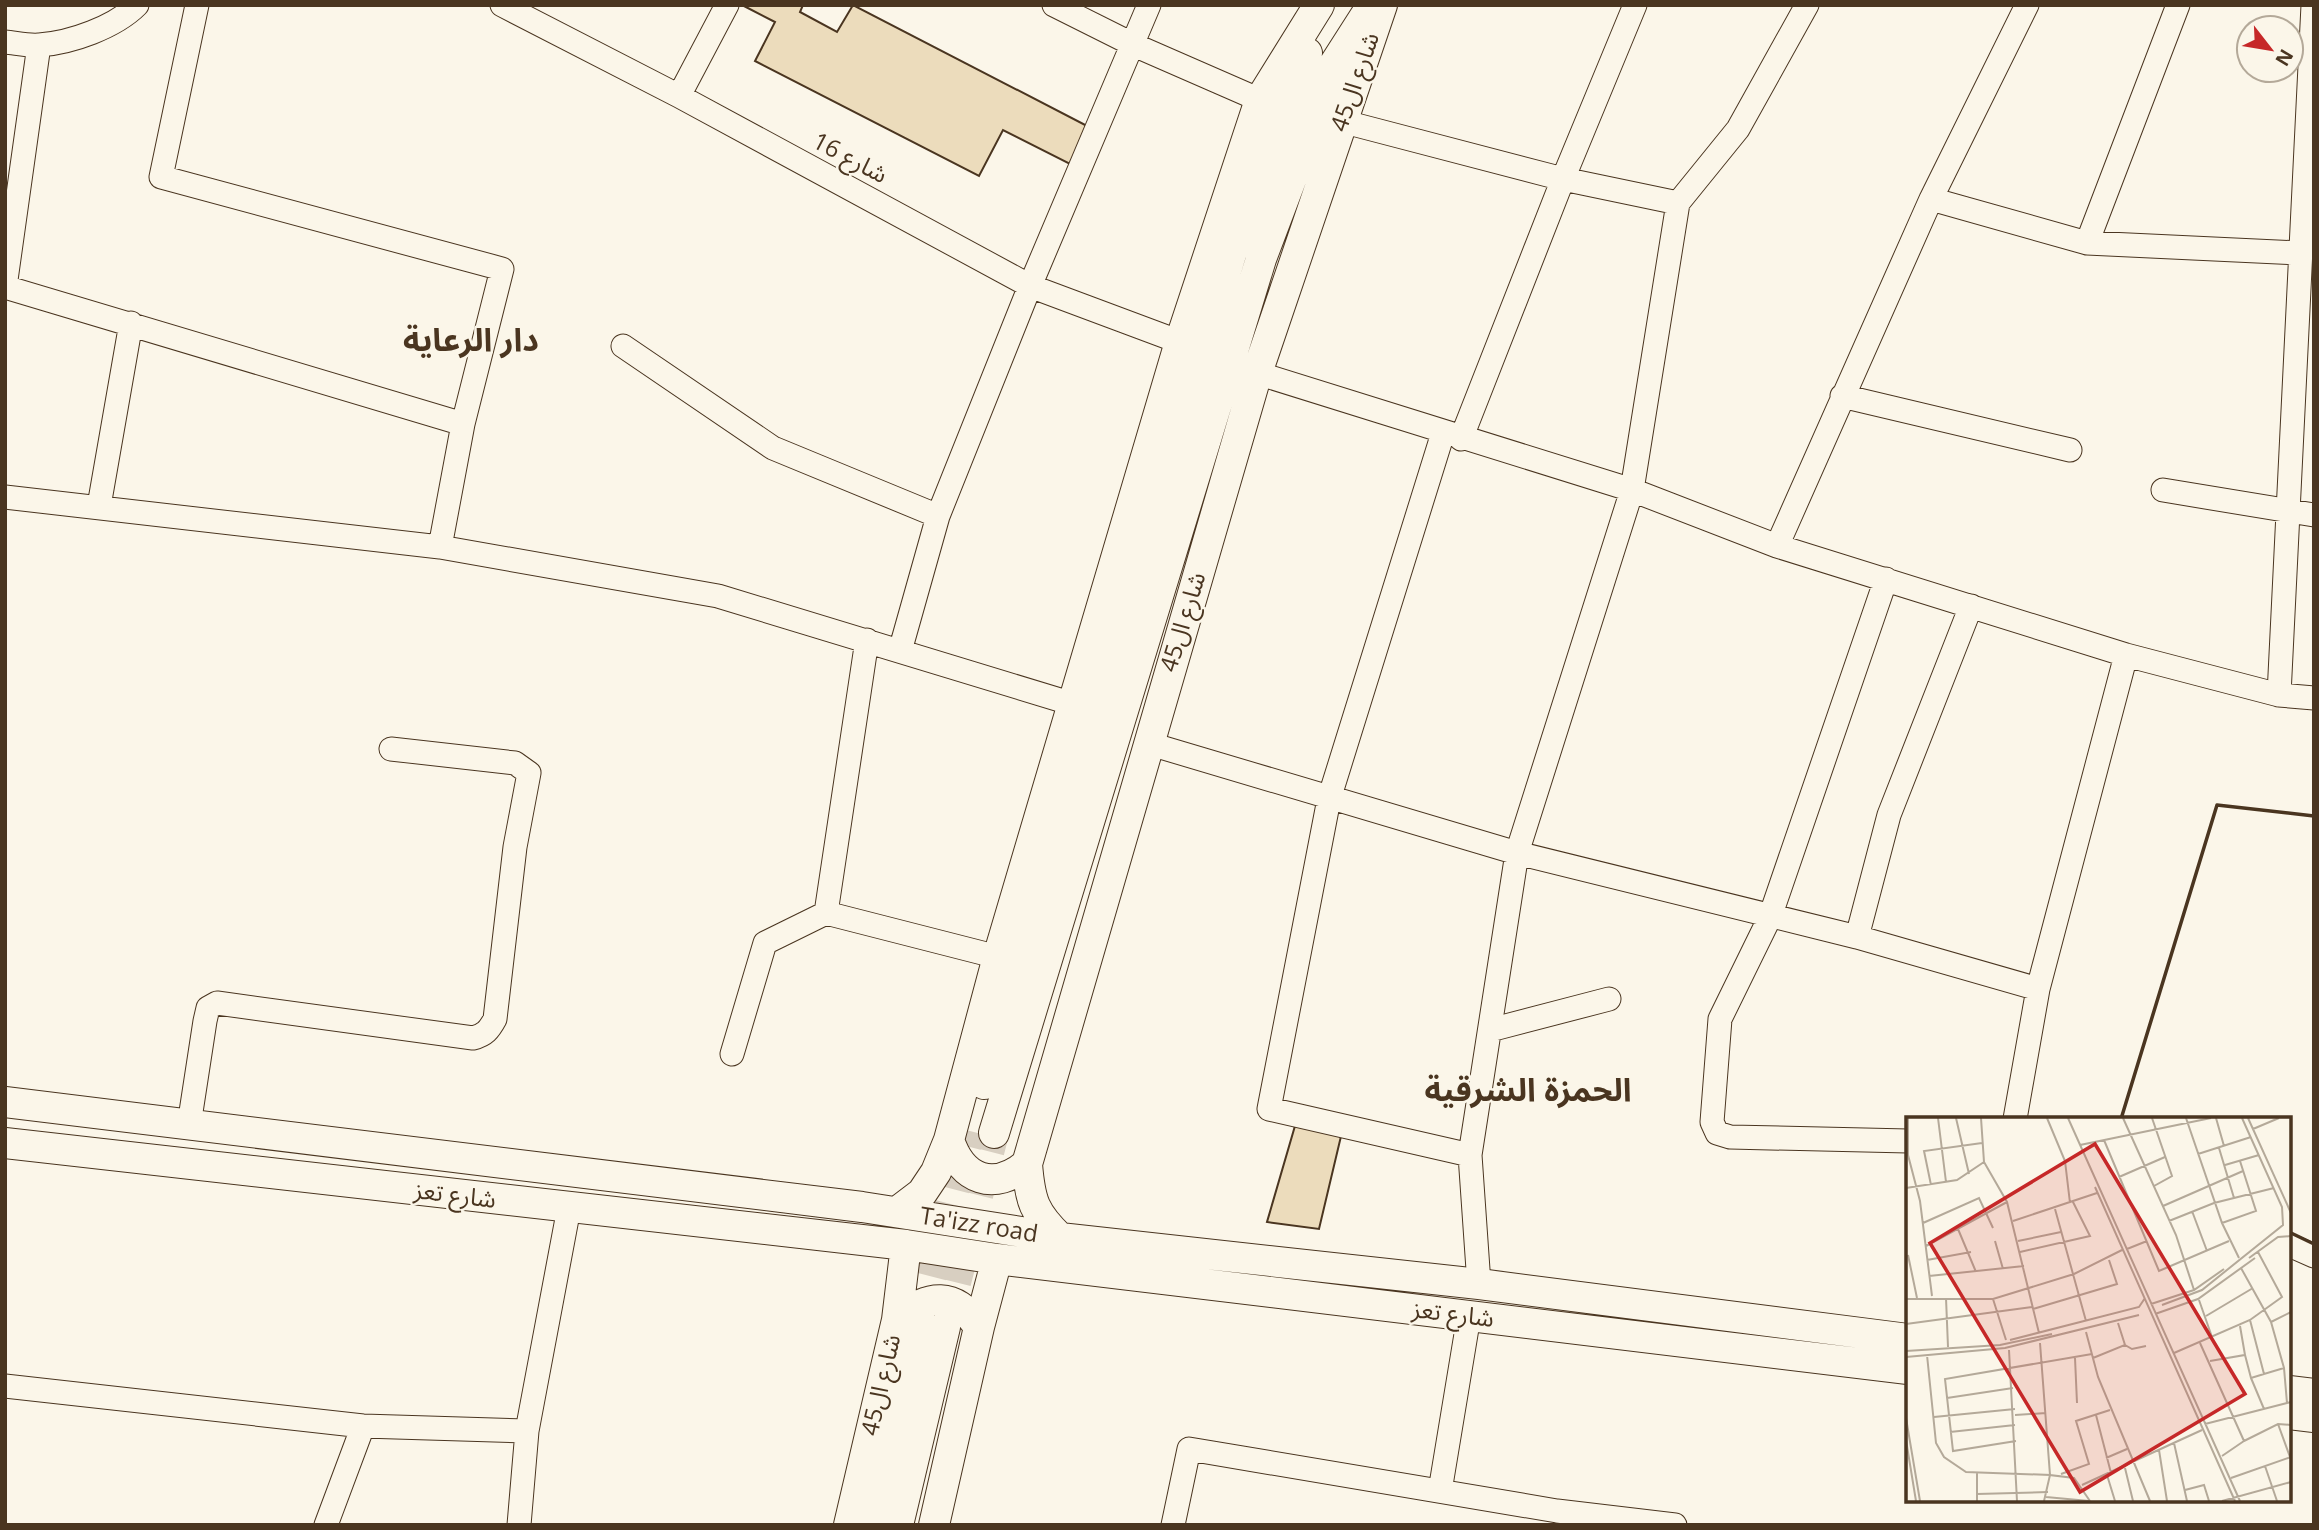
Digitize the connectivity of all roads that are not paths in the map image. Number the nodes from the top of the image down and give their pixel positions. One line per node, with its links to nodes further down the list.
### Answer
1 (137, 5): 18 (street)
2 (197, 5): 35 (street)
3 (502, 5): 19 (street, شارع 16)
4 (727, 5): 19 (street)
5 (1054, 5): 17 (street)
6 (1149, 5): 17 (street)
7 (1319, 5): 20 (main road, شارع ال45)
8 (1329, 5): 70 (main road, شارع ال45)
9 (1371, 5): 70 (main road, شارع ال45)
10 (1382, 5): 21 (main road, شارع ال45)
11 (1634, 5): 22 (street)
12 (1807, 5): 24 (street)
13 (2027, 5): 23 (street)
14 (2178, 5): 25 (street)
15 (2313, 5): 26 (street)
16 (5, 42): 18 (street)
17 (1134, 45): 20 (street); 28 (street)
18 (39, 46): 27 (street)
19 (679, 96): 28 (street, شارع 16)
20 (1260, 100): 31 (main road, شارع ال45)
21 (1341, 121): 22 (street); 33 (main road, شارع ال45)
22 (1563, 179): 24 (street); 36 (street)
23 (1931, 199): 25 (street); 34 (street)
24 (1678, 203): 38 (street)
25 (2087, 243): 26 (street)
26 (2299, 253): 42 (street)
27 (8, 258): 29 (street)
28 (1030, 286): 31 (street, شارع 16); 44 (street)
29 (5, 287): 30 (street)
30 (131, 323): 35 (street); 41 (street)
31 (1180, 342): 54 (main road, شارع ال45)
32 (623, 346): 44 (street)
33 (1257, 373): 36 (street); 55 (main road, شارع ال45)
34 (1842, 396): 37 (street); 45 (street)
35 (463, 424): 46 (street)
36 (1452, 436): 38 (street); 57 (street)
37 (2070, 450)
38 (1632, 490): 45 (street); 58 (street)
39 (2163, 490): 42 (street)
40 (5, 497): 41 (street)
41 (100, 506): 46 (street)
42 (2287, 512): 43 (street); 52 (street)
43 (2314, 515)
44 (938, 516): 50 (street)
45 (1776, 546): 47 (street)
46 (440, 547): 49 (street)
47 (1886, 579): 48 (street); 60 (street)
48 (1970, 607): 51 (street); 61 (street)
49 (867, 640): 50 (street); 59 (street)
50 (900, 651): 54 (street)
51 (2126, 655): 52 (street); 63 (street)
52 (2279, 695): 53 (street)
53 (2314, 698)
54 (1073, 704): 62 (main road, شارع ال45)
55 (1147, 743): 57 (street); 74 (main road, شارع ال45)
56 (391, 748): 69 (street)
57 (1329, 799): 58 (street); 73 (street)
58 (1517, 853): 60 (street); 65 (street)
59 (826, 913): 62 (street); 66 (street)
60 (1770, 917): 61 (street); 71 (street)
61 (1857, 937): 63 (street)
62 (998, 957): 70 (main road, شارع ال45)
63 (2038, 989): 68 (street)
64 (1609, 999): 65 (street)
65 (1490, 1030): 73 (street)
66 (732, 1054)
67 (5, 1102): 69 (main road, شارع تعز)
68 (2015, 1117)
69 (189, 1125): 76 (main road, شارع تعز)
70 (971, 1135): 74 (main road); 76 (main road, شارع ال45)
71 (1906, 1142)
72 (5, 1143): 75 (main road, شارع تعز)
73 (1470, 1155): 82 (street)
74 (1027, 1164): 77 (main road, شارع ال45)
75 (569, 1208): 78 (main road, شارع تعز); 94 (street)
76 (897, 1212): 77 (main road, Ta'izz road)
77 (1060, 1238): 82 (main road, شارع تعز)
78 (906, 1245): 81 (main road, Ta'izz road); 84 (main road, شارع ال45)
79 (2291, 1246): 80 (street)
80 (2314, 1256)
81 (998, 1259): 83 (main road, شارع تعز); 85 (main road)
82 (1479, 1284): 86 (main road, شارع تعز)
83 (1469, 1316): 87 (main road, شارع تعز); 95 (street)
84 (921, 1322): 85 (main road); 98 (main road, شارع ال45); 99 (main road, شارع ال45); 100 (main road, شارع ال45)
85 (979, 1327): 101 (main road)
86 (1906, 1339)
87 (1906, 1369)
88 (5, 1386): 93 (street)
89 (2291, 1391): 90 (main road)
90 (2314, 1394)
91 (2291, 1415): 92 (main road)
92 (2314, 1417)
93 (363, 1426): 94 (street); 96 (street)
94 (527, 1431): 97 (street)
95 (1440, 1491): 102 (street); 103 (street)
96 (326, 1525)
97 (519, 1525)
98 (849, 1525)
99 (873, 1525)
100 (898, 1525)
101 (934, 1525)
102 (1173, 1525)
103 (1675, 1525)

